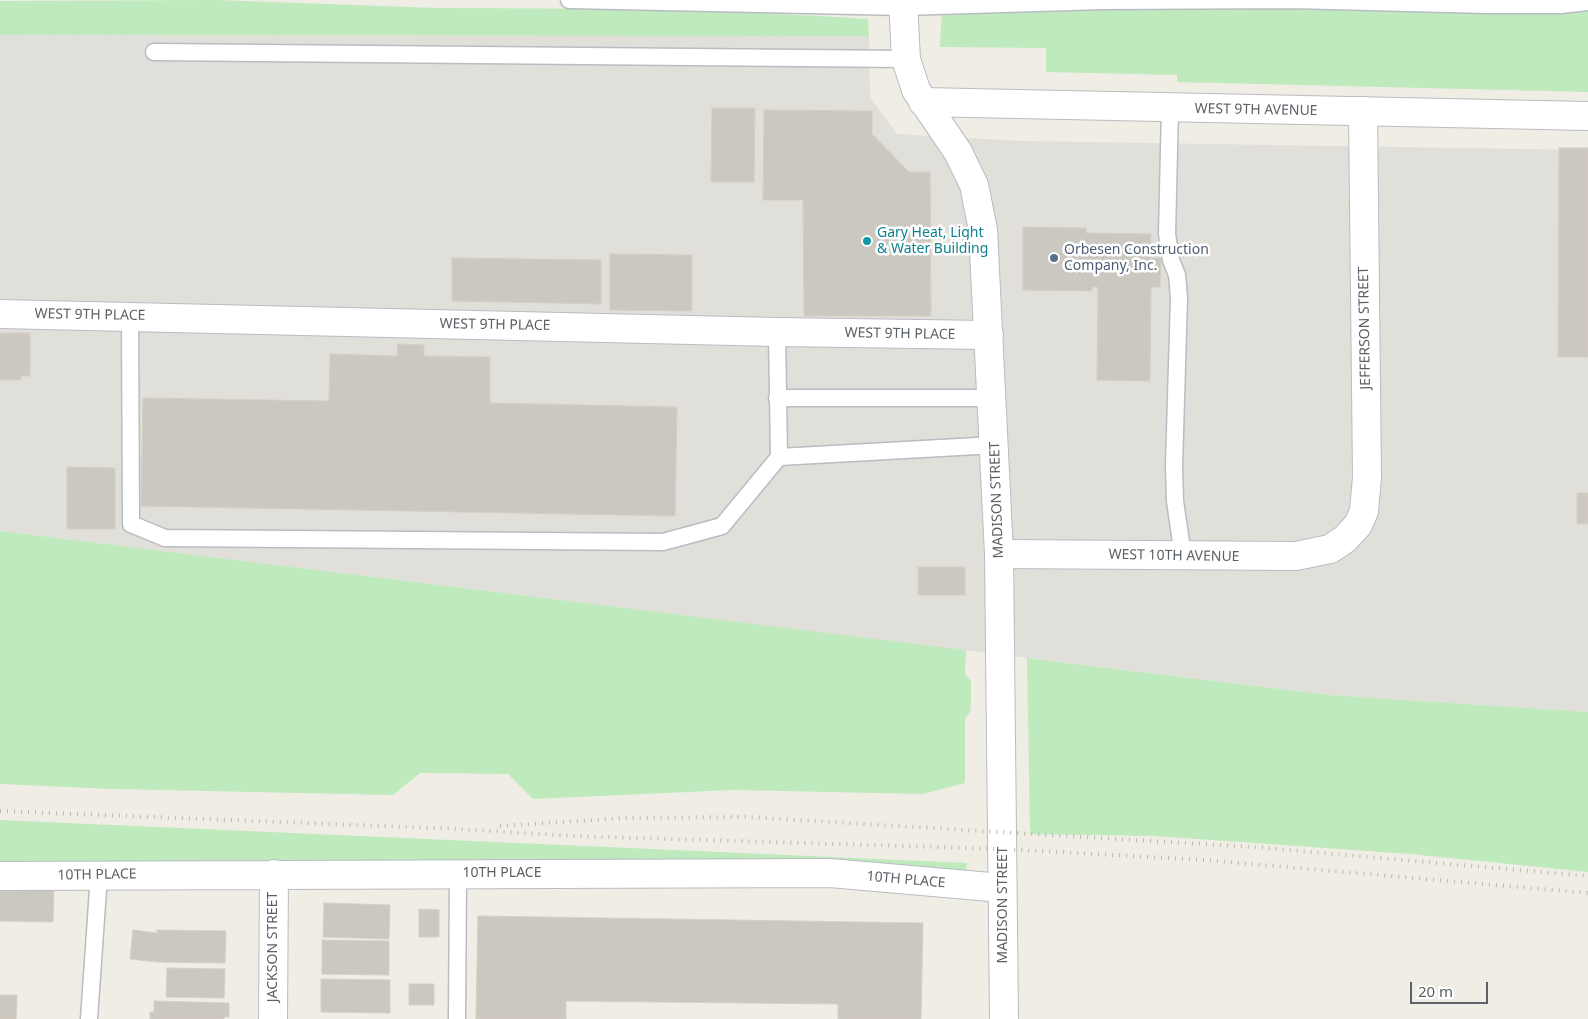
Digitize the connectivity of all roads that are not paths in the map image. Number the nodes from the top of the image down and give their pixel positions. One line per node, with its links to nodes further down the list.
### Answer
1 (568, 0): 2 (lane)
2 (702, 0): 7 (lane)
3 (1103, 0): 4 (lane); 7 (lane)
4 (1292, 0): 5 (lane)
5 (1488, 2): 6 (lane)
6 (1588, 2)
7 (903, 3): 9 (street, MADISON STREET)
8 (154, 52): 9 (lane)
9 (906, 59): 10 (street, MADISON STREET)
10 (923, 102): 11 (street, WEST 9TH AVENUE); 17 (street, MADISON STREET)
11 (1170, 108): 12 (street, WEST 9TH AVENUE); 24 (lane)
12 (1363, 112): 13 (street, WEST 9TH AVENUE); 22 (street, JEFFERSON STREET)
13 (1588, 116)
14 (0, 314): 15 (street, WEST 9TH PLACE)
15 (130, 316): 16 (street, WEST 9TH PLACE); 21 (lane)
16 (777, 332): 17 (street, WEST 9TH PLACE); 18 (lane)
17 (990, 335): 19 (street, MADISON STREET)
18 (777, 398): 19 (lane); 21 (lane)
19 (992, 398): 20 (street, MADISON STREET)
20 (995, 445): 21 (lane); 23 (street, MADISON STREET)
21 (779, 457)
22 (1345, 539): 24 (street, WEST 10TH AVENUE)
23 (999, 554): 24 (street, WEST 10TH AVENUE); 29 (street, MADISON STREET)
24 (1183, 556)
25 (458, 873): 26 (street, 10TH PLACE); 29 (street, 10TH PLACE); 32 (lane)
26 (274, 874): 27 (street, 10TH PLACE); 31 (street, JACKSON STREET)
27 (99, 875): 28 (street, 10TH PLACE); 30 (lane)
28 (0, 876)
29 (1002, 888): 33 (street, MADISON STREET)
30 (89, 1019)
31 (273, 1019)
32 (457, 1019)
33 (1004, 1019)

